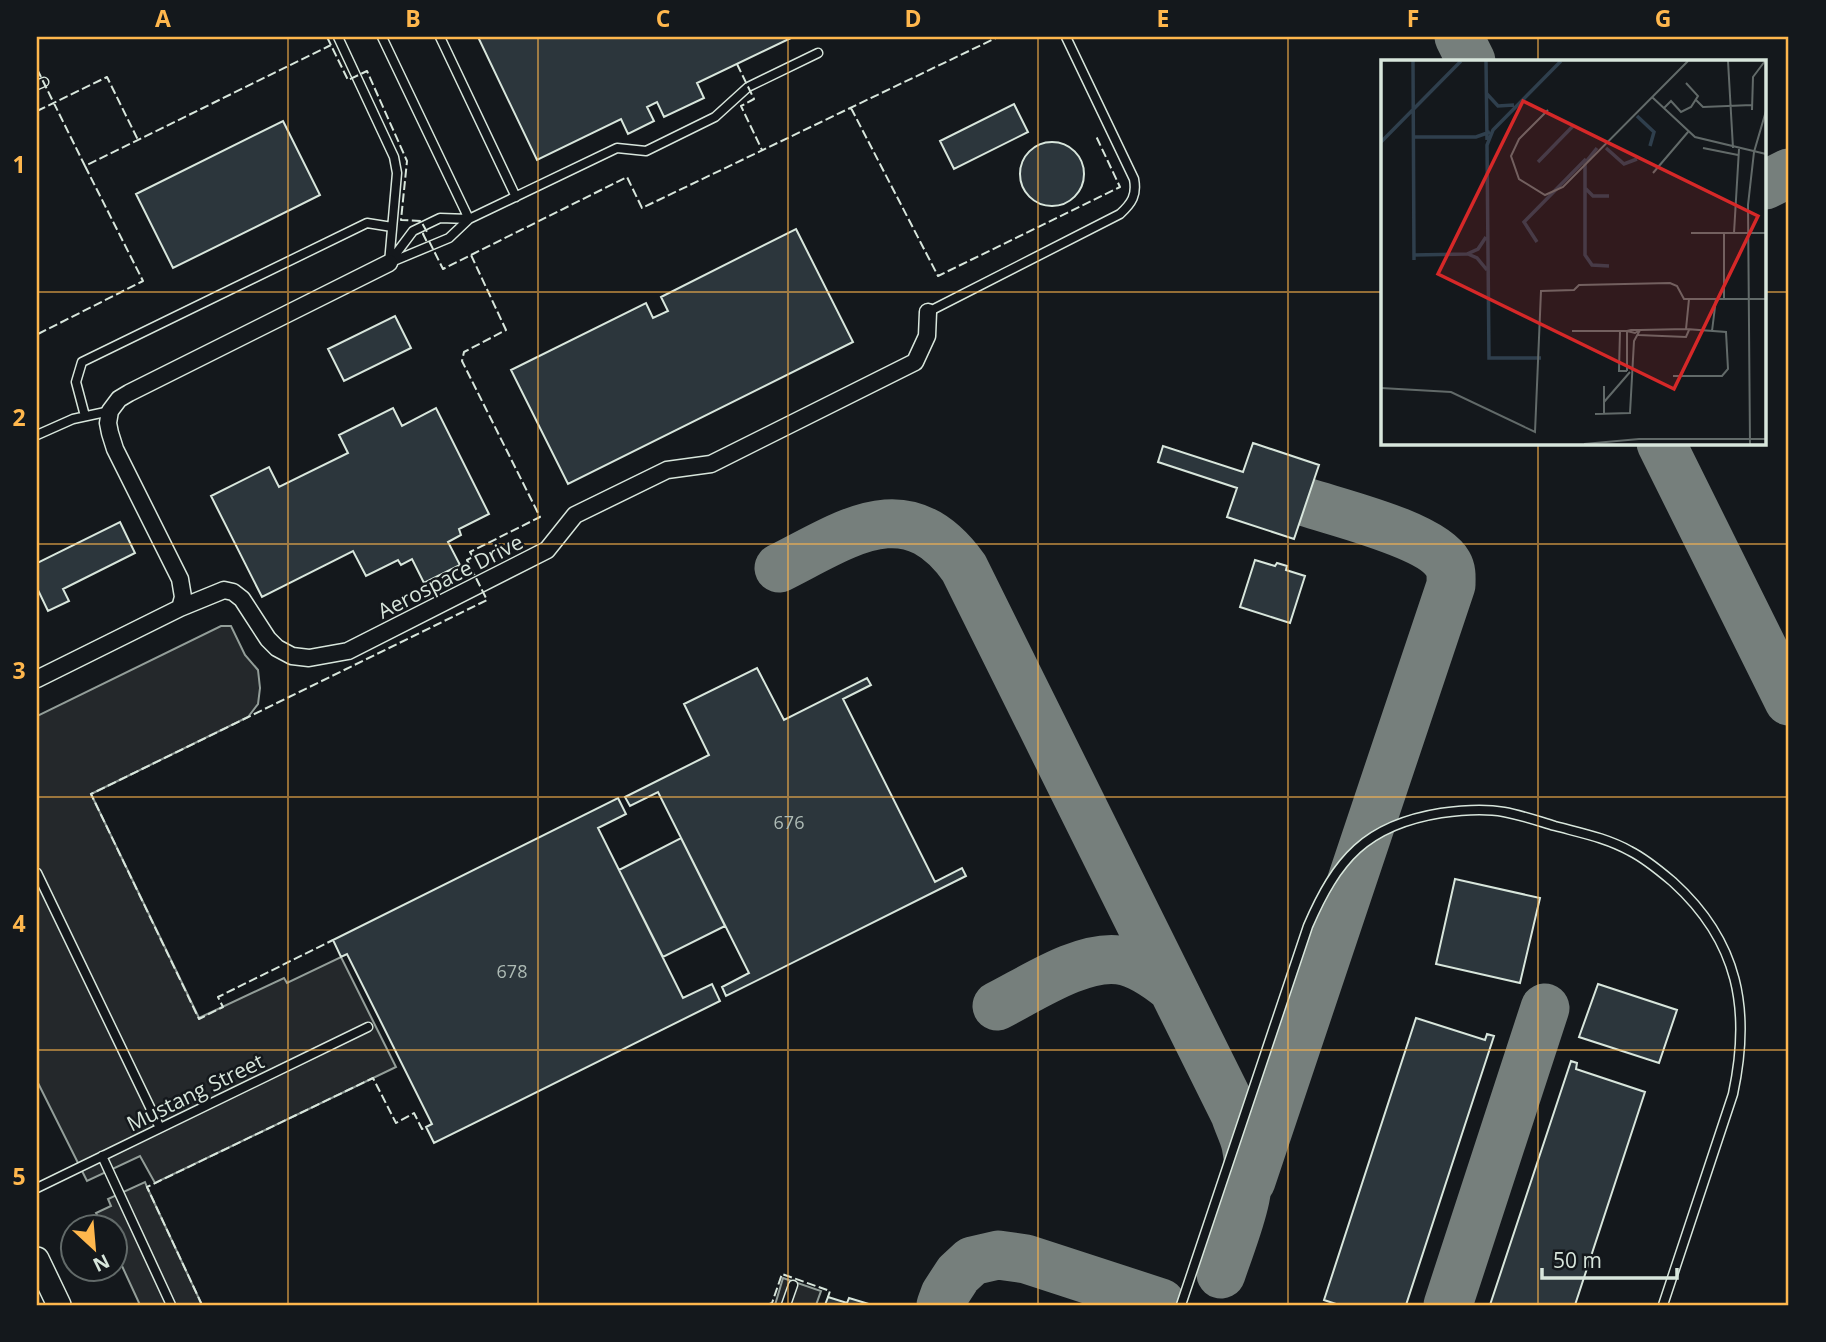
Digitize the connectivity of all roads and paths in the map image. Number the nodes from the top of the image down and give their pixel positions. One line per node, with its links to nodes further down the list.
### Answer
1 (338, 37): 8 (lane)
2 (382, 37): 7 (lane)
3 (440, 37): 6 (lane)
4 (1066, 37): 10 (lane)
5 (818, 53): 6 (lane)
6 (516, 197): 7 (lane)
7 (469, 219): 9 (lane); 9 (lane)
8 (392, 227): 9 (lane); 12 (lane)
9 (389, 263): 11 (street)
10 (928, 312): 14 (street, Aerospace Drive)
11 (110, 411): 12 (lane); 14 (street)
12 (85, 416): 13 (lane)
13 (37, 435)
14 (180, 608): 15 (street, Aerospace Drive)
15 (37, 679)
16 (37, 873): 18 (lane)
17 (368, 1027): 18 (lane, Mustang Street)
18 (160, 1128): 19 (lane, Mustang Street)
19 (102, 1156): 20 (lane, Mustang Street); 24 (lane)
20 (37, 1188)
21 (37, 1259): 23 (street)
22 (793, 1285): 25 (lane)
23 (59, 1305)
24 (171, 1305)
25 (786, 1305)
26 (1181, 1305): 27 (lane)
27 (1663, 1305)

